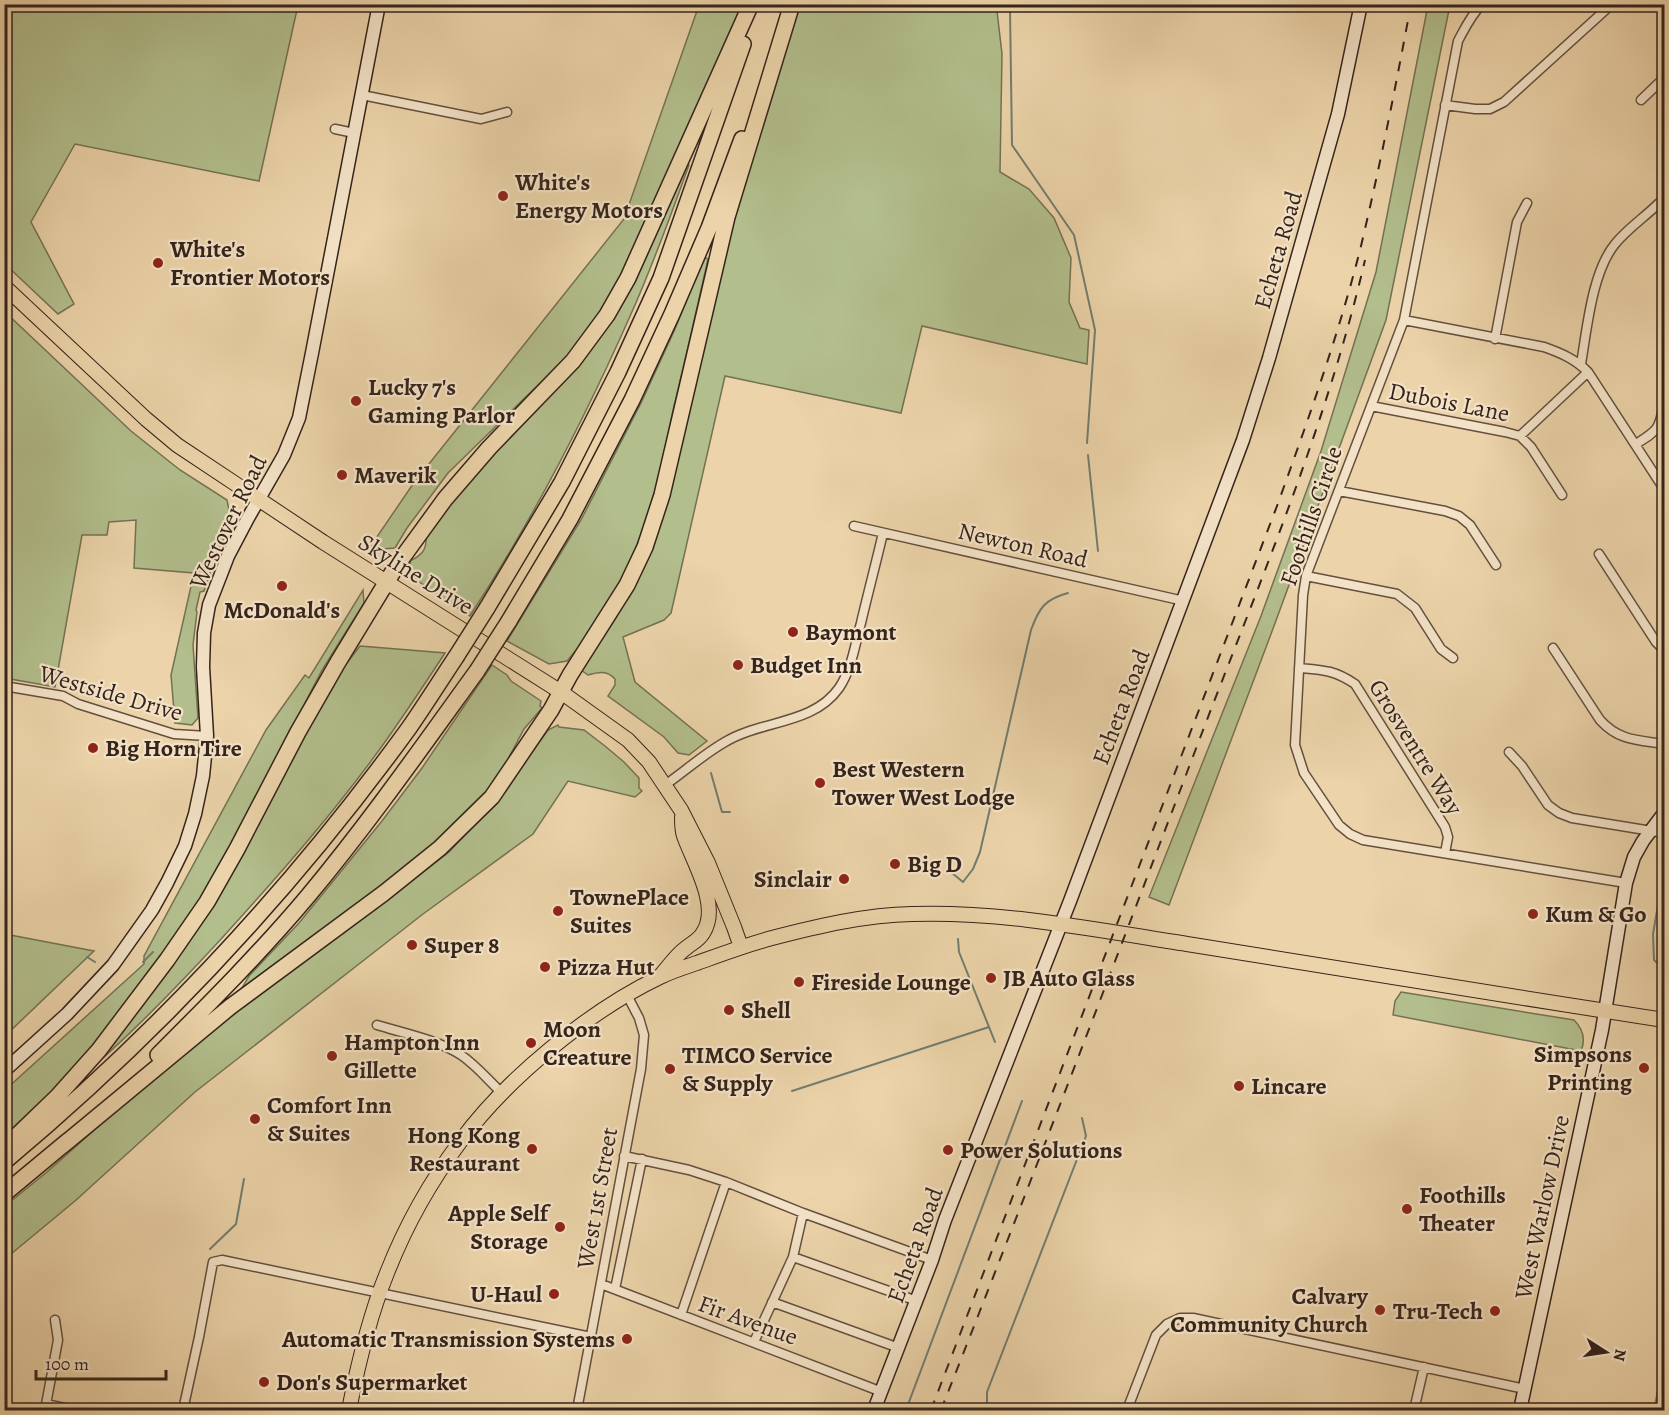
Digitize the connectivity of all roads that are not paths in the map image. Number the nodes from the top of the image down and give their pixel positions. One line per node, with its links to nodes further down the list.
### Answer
1 (379, 4): 10 (street, Westover Road)
2 (751, 4): 36 (highway)
3 (756, 4): 67 (highway, bridge)
4 (787, 4): 63 (highway, bridge)
5 (792, 4): 43 (highway)
6 (1361, 4): 37 (street, Echeta Road)
7 (1482, 4): 12 (street, Foothills Circle)
8 (1612, 4): 12 (street)
9 (1665, 78): 11 (street)
10 (362, 95): 13 (street); 15 (street, Westover Road)
11 (1641, 100)
12 (1445, 105): 19 (street, Foothills Circle)
13 (507, 112)
14 (335, 129): 15 (street)
15 (354, 133): 30 (street, Westover Road)
16 (1527, 203): 20 (street)
17 (1659, 203): 21 (street)
18 (4, 286): 30 (main road, Skyline Drive)
19 (1404, 320): 20 (street); 24 (street, Foothills Circle)
20 (1495, 339): 21 (street)
21 (1581, 364): 22 (street)
22 (1588, 372): 25 (street, Dubois Lane); 26 (street)
23 (1665, 404): 26 (street)
24 (1371, 406): 25 (street, Dubois Lane); 28 (street, Foothills Circle)
25 (1520, 436): 29 (street, Dubois Lane)
26 (1636, 444): 27 (street)
27 (1665, 489)
28 (1339, 491): 34 (street); 35 (street, Foothills Circle)
29 (1562, 495)
30 (258, 500): 36 (main road, Skyline Drive); 44 (street, Westover Road)
31 (854, 526): 32 (street, Newton Road)
32 (883, 533): 37 (street, Newton Road); 47 (street)
33 (1599, 554): 39 (street)
34 (1496, 566)
35 (1306, 576): 40 (street); 41 (street, Foothills Circle)
36 (387, 582): 43 (main road, Skyline Drive); 64 (highway)
37 (1184, 601): 54 (street, Echeta Road)
38 (1553, 648): 45 (street)
39 (1665, 650)
40 (1454, 658)
41 (1299, 668): 52 (street, Grosventre Way); 52 (street, Foothills Circle)
42 (4, 686): 44 (street, Westside Drive)
43 (561, 692): 47 (main road, Skyline Drive); 63 (highway)
44 (207, 736): 61 (street, Westover Road)
45 (1665, 744)
46 (1509, 752): 50 (street)
47 (665, 785): 48 (main road, Skyline Drive)
48 (681, 810): 55 (main road, Skyline Drive); 56 (main road)
49 (1665, 813): 50 (street, West Warlow Drive)
50 (1651, 831): 51 (street); 53 (street, West Warlow Drive)
51 (1665, 833)
52 (1445, 853): 53 (street, Foothills Circle)
53 (1626, 883): 58 (street, West Warlow Drive)
54 (1061, 924): 55 (main road); 58 (main road); 72 (street, Echeta Road)
55 (741, 947): 56 (main road)
56 (660, 977): 57 (main road)
57 (627, 995): 62 (main road); 65 (street, West 1st Street)
58 (1605, 1011): 59 (main road); 84 (street, West Warlow Drive)
59 (1665, 1020)
60 (377, 1025): 62 (street)
61 (4, 1071)
62 (502, 1093): 75 (main road)
63 (62, 1146): 69 (highway)
64 (4, 1148)
65 (624, 1156): 66 (street); 73 (street, West 1st Street)
66 (642, 1159): 68 (street); 74 (street)
67 (4, 1162)
68 (726, 1182): 70 (street); 78 (street)
69 (4, 1194)
70 (803, 1213): 71 (street); 72 (street)
71 (793, 1257): 76 (street); 77 (street)
72 (932, 1260): 76 (street, Echeta Road)
73 (601, 1284): 74 (street, Fir Avenue); 80 (street, West 1st Street)
74 (615, 1289): 78 (street, Fir Avenue)
75 (379, 1293): 80 (street); 88 (street); 89 (main road)
76 (917, 1301): 82 (street, Echeta Road)
77 (772, 1302): 81 (street); 82 (street)
78 (681, 1315): 81 (street, Fir Avenue)
79 (55, 1320): 86 (street)
80 (591, 1337): 90 (street, West 1st Street)
81 (754, 1342): 85 (street, Fir Avenue)
82 (899, 1347): 85 (street, Echeta Road)
83 (1424, 1367): 84 (street); 92 (street); 93 (street)
84 (1525, 1389): 94 (street, West Warlow Drive)
85 (882, 1392): 91 (street, Echeta Road)
86 (45, 1407): 87 (street)
87 (74, 1410)
88 (183, 1410)
89 (349, 1410)
90 (577, 1410)
91 (874, 1410)
92 (1127, 1410)
93 (1414, 1410)
94 (1520, 1410)

